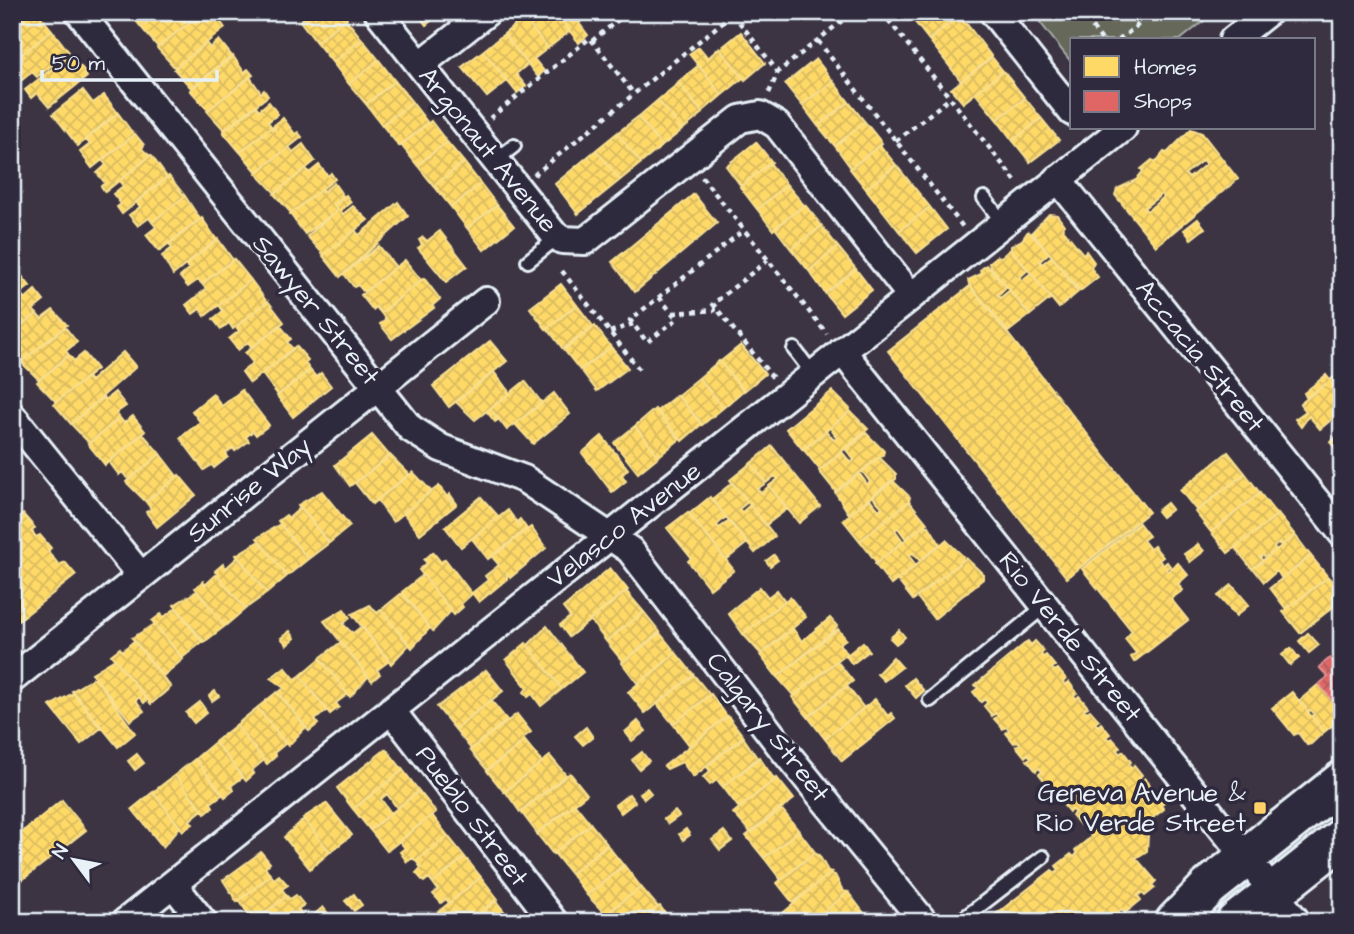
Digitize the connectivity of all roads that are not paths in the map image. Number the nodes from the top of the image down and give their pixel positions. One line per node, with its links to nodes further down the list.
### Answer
1 (79, 12): 21 (street, Sawyer Street)
2 (378, 12): 7 (street, Argonaut Avenue)
3 (487, 12): 7 (street)
4 (993, 12): 8 (street)
5 (1268, 12): 6 (street)
6 (1236, 38)
7 (420, 65): 14 (street, Argonaut Avenue)
8 (1070, 109)
9 (1116, 130): 10 (street, Velasco Avenue)
10 (1092, 137): 11 (street, Velasco Avenue)
11 (1058, 179): 13 (street, Velasco Avenue); 23 (street, Accacia Street)
12 (984, 198): 13 (lane)
13 (1003, 223): 16 (street, Velasco Avenue)
14 (558, 237): 15 (lane); 16 (street, Argonaut Avenue)
15 (528, 261)
16 (911, 296): 19 (street, Velasco Avenue)
17 (486, 301): 21 (street, Sunrise Way)
18 (794, 349): 20 (lane)
19 (842, 351): 20 (street, Velasco Avenue); 26 (street, Rio Verde Street)
20 (813, 373): 24 (street, Velasco Avenue)
21 (377, 387): 24 (street, Sawyer Street); 25 (street, Sunrise Way)
22 (12, 416): 25 (street)
23 (1342, 533)
24 (611, 535): 29 (street, Velasco Avenue); 39 (street, Calgary Street)
25 (141, 576): 27 (street, Sunrise Way)
26 (1045, 606): 28 (lane); 33 (street, Rio Verde Street)
27 (12, 679)
28 (930, 699)
29 (391, 710): 34 (street, Velasco Avenue); 38 (street, Pueblo Street)
30 (1342, 781): 33 (main road)
31 (1342, 838): 35 (main road)
32 (1043, 857): 40 (lane)
33 (1246, 857): 35 (street, Rio Verde Street); 41 (main road)
34 (173, 884): 36 (street, Velasco Avenue); 37 (street)
35 (1274, 892): 42 (main road); 43 (street, Rio Verde Street)
36 (125, 922)
37 (203, 922)
38 (554, 922)
39 (924, 922)
40 (959, 922)
41 (1175, 922)
42 (1236, 922)
43 (1297, 922)

